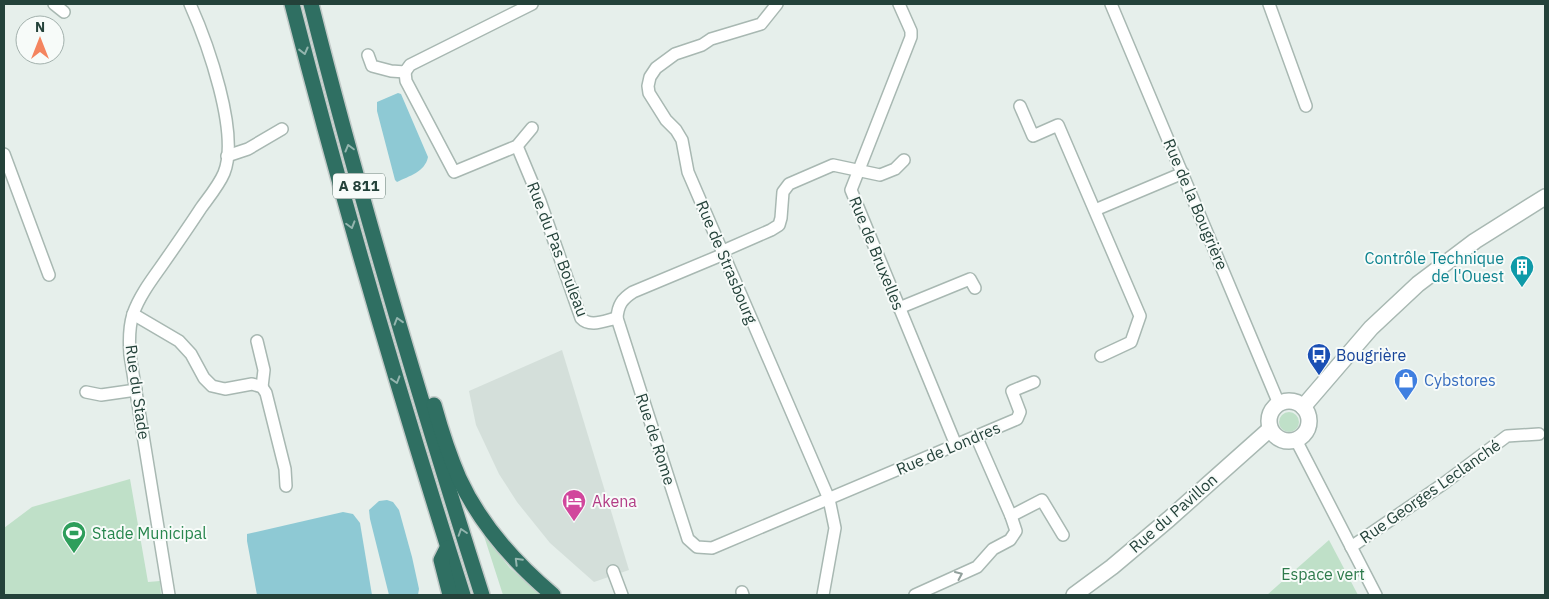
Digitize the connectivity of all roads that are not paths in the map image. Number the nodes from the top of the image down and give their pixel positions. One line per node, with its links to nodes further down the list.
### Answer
1 (54, 4): 10 (street)
2 (190, 4): 19 (street, Rue du Stade)
3 (292, 4): 49 (highway, A 811, one-way to 49)
4 (311, 4): 33 (highway, A 811, one-way to 4)
5 (532, 4): 12 (street)
6 (777, 4): 25 (street, Rue de Strasbourg)
7 (899, 4): 21 (street, Rue de Bruxelles)
8 (1111, 4): 22 (street, Rue de la Bougrière)
9 (1269, 4): 14 (street)
10 (64, 12)
11 (368, 55): 12 (street)
12 (405, 72): 17 (street)
13 (1020, 106): 24 (street)
14 (1306, 106)
15 (532, 128): 17 (street)
16 (282, 129): 19 (street)
17 (517, 146): 30 (street, Rue du Pas Bouleau)
18 (4, 154): 26 (street)
19 (227, 156): 29 (street, Rue du Stade)
20 (904, 160): 21 (street)
21 (858, 170): 25 (street); 28 (street, Rue de Bruxelles)
22 (1183, 173): 24 (street); 38 (street, Rue de la Bougrière)
23 (1545, 197): 39 (street)
24 (1095, 210): 32 (street)
25 (724, 252): 30 (street); 46 (street, Rue de Strasbourg)
26 (49, 275)
27 (975, 288): 28 (street)
28 (899, 308): 44 (street, Rue de Bruxelles)
29 (133, 314): 35 (street); 36 (street, Rue du Stade)
30 (617, 318): 46 (street, Rue de Rome)
31 (257, 341): 35 (street)
32 (1101, 356)
33 (412, 368): 55 (highway, A 811, one-way to 33); 56 (highway, one-way to 33)
34 (1034, 382): 42 (street, Rue de Londres)
35 (262, 387): 45 (street)
36 (136, 390): 37 (street); 52 (street, Rue du Stade)
37 (86, 392)
38 (1279, 404): 39 (street); 40 (street)
39 (1303, 407): 43 (street)
40 (1270, 429): 43 (street); 60 (street, Rue du Pavillon)
41 (1538, 434): 50 (street, Rue Georges Leclanché)
42 (976, 436): 44 (street, Rue de Londres); 47 (street)
43 (1296, 440): 50 (street)
44 (956, 445): 46 (street, Rue de Londres)
45 (286, 486)
46 (829, 499): 58 (street, Rue de Strasbourg)
47 (1011, 516): 48 (street); 59 (street, one-way to 47)
48 (1063, 535)
49 (448, 547): 53 (highway); 54 (highway, A 811)
50 (1351, 547): 61 (street)
51 (613, 571): 57 (street)
52 (169, 595)
53 (450, 595)
54 (463, 595)
55 (482, 595)
56 (553, 595)
57 (622, 595)
58 (823, 595)
59 (915, 595)
60 (1074, 595)
61 (1376, 595)

